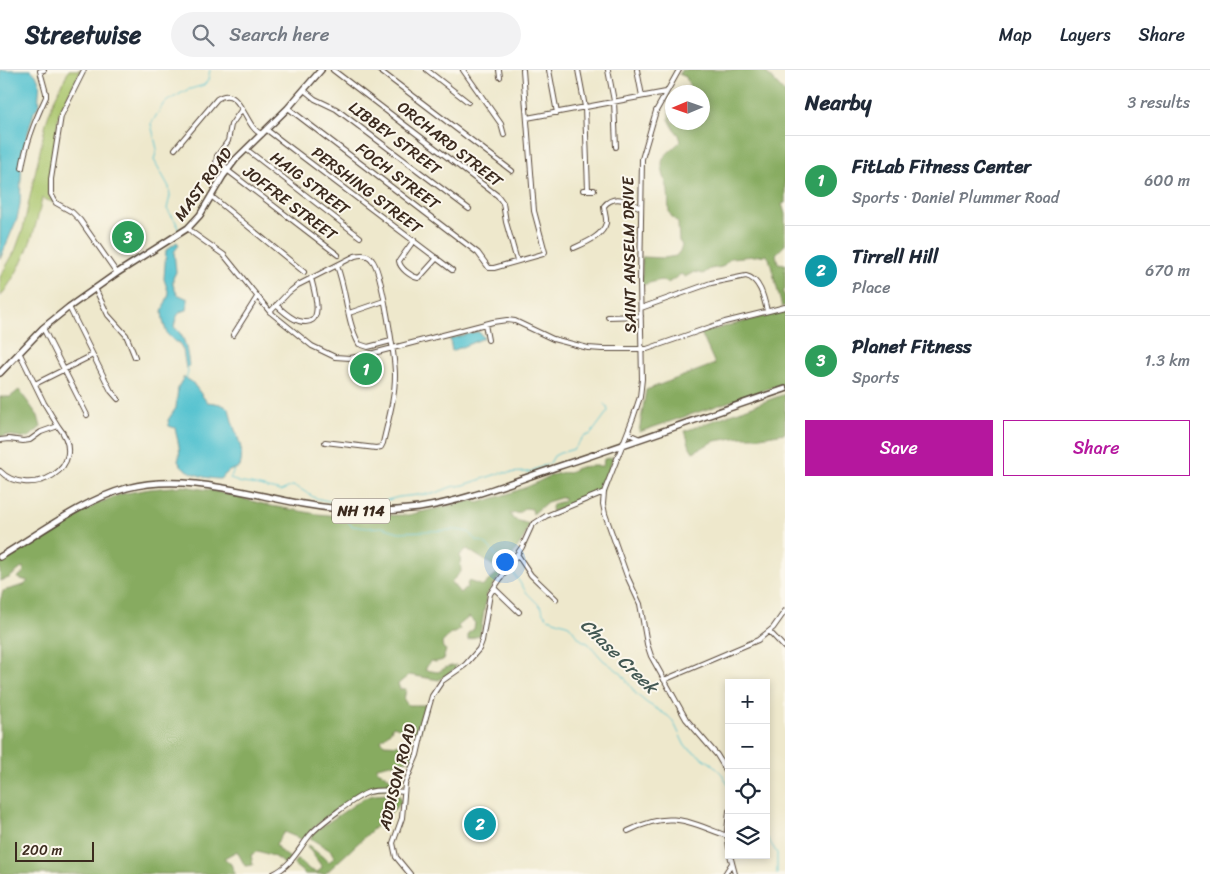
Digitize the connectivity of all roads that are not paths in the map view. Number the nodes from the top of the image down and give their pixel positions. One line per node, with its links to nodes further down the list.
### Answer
1 (41, 70): 34 (street)
2 (84, 70): 53 (street)
3 (322, 70): 17 (main road, MAST ROAD)
4 (333, 70): 49 (street, ORCHARD STREET)
5 (379, 70): 36 (street)
6 (427, 70): 21 (street)
7 (463, 70): 29 (street)
8 (499, 70): 15 (street)
9 (524, 70): 27 (street)
10 (549, 70): 26 (street)
11 (578, 70): 23 (street)
12 (608, 70): 22 (street)
13 (637, 70): 20 (street)
14 (679, 70): 16 (street, SAINT ANSELM DRIVE)
15 (500, 77)
16 (670, 85)
17 (304, 90): 24 (main road, MAST ROAD); 41 (street, LIBBEY STREET)
18 (665, 92): 20 (street)
19 (665, 94): 42 (street, SAINT ANSELM DRIVE)
20 (642, 96): 22 (street)
21 (468, 102)
22 (614, 102): 23 (street); 30 (street)
23 (586, 107): 26 (street); 38 (street)
24 (288, 108): 28 (main road, MAST ROAD); 49 (street, FOCH STREET)
25 (242, 109): 28 (street, PERSHING STREET); 31 (street); 33 (street)
26 (557, 113): 27 (street)
27 (526, 118): 49 (street)
28 (265, 132): 32 (main road, MAST ROAD); 45 (street, PERSHING STREET)
29 (504, 135)
30 (616, 147)
31 (175, 149)
32 (246, 149): 35 (main road, MAST ROAD); 44 (street, HAIG STREET)
33 (217, 159): 35 (street); 35 (street)
34 (22, 168)
35 (227, 170): 40 (main road, MAST ROAD); 47 (street, JOFFRE STREET)
36 (512, 171)
37 (583, 190): 38 (street)
38 (588, 190): 39 (street)
39 (594, 190)
40 (211, 196): 43 (main road, MAST ROAD); 52 (street)
41 (469, 208)
42 (641, 208): 46 (street); 61 (street, SAINT ANSELM DRIVE)
43 (188, 228): 53 (main road, MAST ROAD); 56 (street)
44 (360, 237)
45 (414, 240): 48 (street, PERSHING STREET); 48 (street)
46 (574, 248)
47 (338, 255)
48 (437, 258): 51 (street, PERSHING STREET)
49 (517, 261)
50 (337, 266): 54 (street); 57 (street); 64 (street)
51 (452, 270)
52 (304, 272)
53 (117, 273): 55 (main road, MAST ROAD)
54 (310, 278): 58 (street); 58 (street)
55 (95, 288): 59 (main road, MAST ROAD); 76 (street)
56 (257, 297): 62 (street); 69 (street)
57 (384, 301): 64 (street); 71 (street)
58 (276, 305): 62 (street)
59 (69, 307): 68 (main road, MAST ROAD); 75 (street)
60 (785, 307): 63 (street)
61 (641, 308): 63 (street); 65 (street, SAINT ANSELM DRIVE)
62 (270, 312): 72 (street)
63 (767, 312): 73 (street)
64 (349, 313): 71 (street)
65 (641, 316): 66 (street); 73 (street, SAINT ANSELM DRIVE)
66 (608, 317)
67 (485, 324): 70 (street); 72 (street); 73 (street)
68 (43, 328): 74 (main road, MAST ROAD); 77 (street)
69 (233, 335)
70 (488, 340)
71 (391, 341): 72 (street)
72 (392, 348): 87 (street)
73 (643, 349): 84 (street, SAINT ANSELM DRIVE)
74 (19, 352): 78 (main road, MAST ROAD); 79 (street)
75 (93, 355): 77 (street); 81 (street)
76 (135, 357)
77 (64, 369): 79 (street); 82 (street)
78 (0, 373)
79 (35, 384): 83 (street)
80 (785, 389): 85 (main road, NH 114)
81 (118, 399)
82 (87, 415)
83 (58, 426): 86 (street); 89 (street)
84 (629, 429): 85 (street); 88 (street, SAINT ANSELM DRIVE)
85 (640, 439): 88 (main road, NH 114)
86 (0, 440)
87 (325, 442)
88 (623, 445): 90 (street, SAINT ANSELM DRIVE); 92 (main road, NH 114)
89 (0, 471)
90 (604, 492): 91 (street, ADDISON ROAD); 99 (street)
91 (517, 554): 93 (street, ADDISON ROAD); 94 (street)
92 (0, 557)
93 (494, 588): 96 (street); 101 (street, ADDISON ROAD)
94 (556, 599)
95 (785, 611): 97 (street)
96 (519, 612)
97 (770, 632): 98 (street); 99 (street)
98 (785, 648)
99 (664, 680): 100 (street)
100 (725, 769)
101 (404, 792): 106 (street); 107 (street, ADDISON ROAD)
102 (628, 831): 103 (street)
103 (725, 835)
104 (731, 859): 105 (street)
105 (732, 863): 108 (street); 109 (street)
106 (273, 874)
107 (410, 874)
108 (725, 874)
109 (735, 874)

